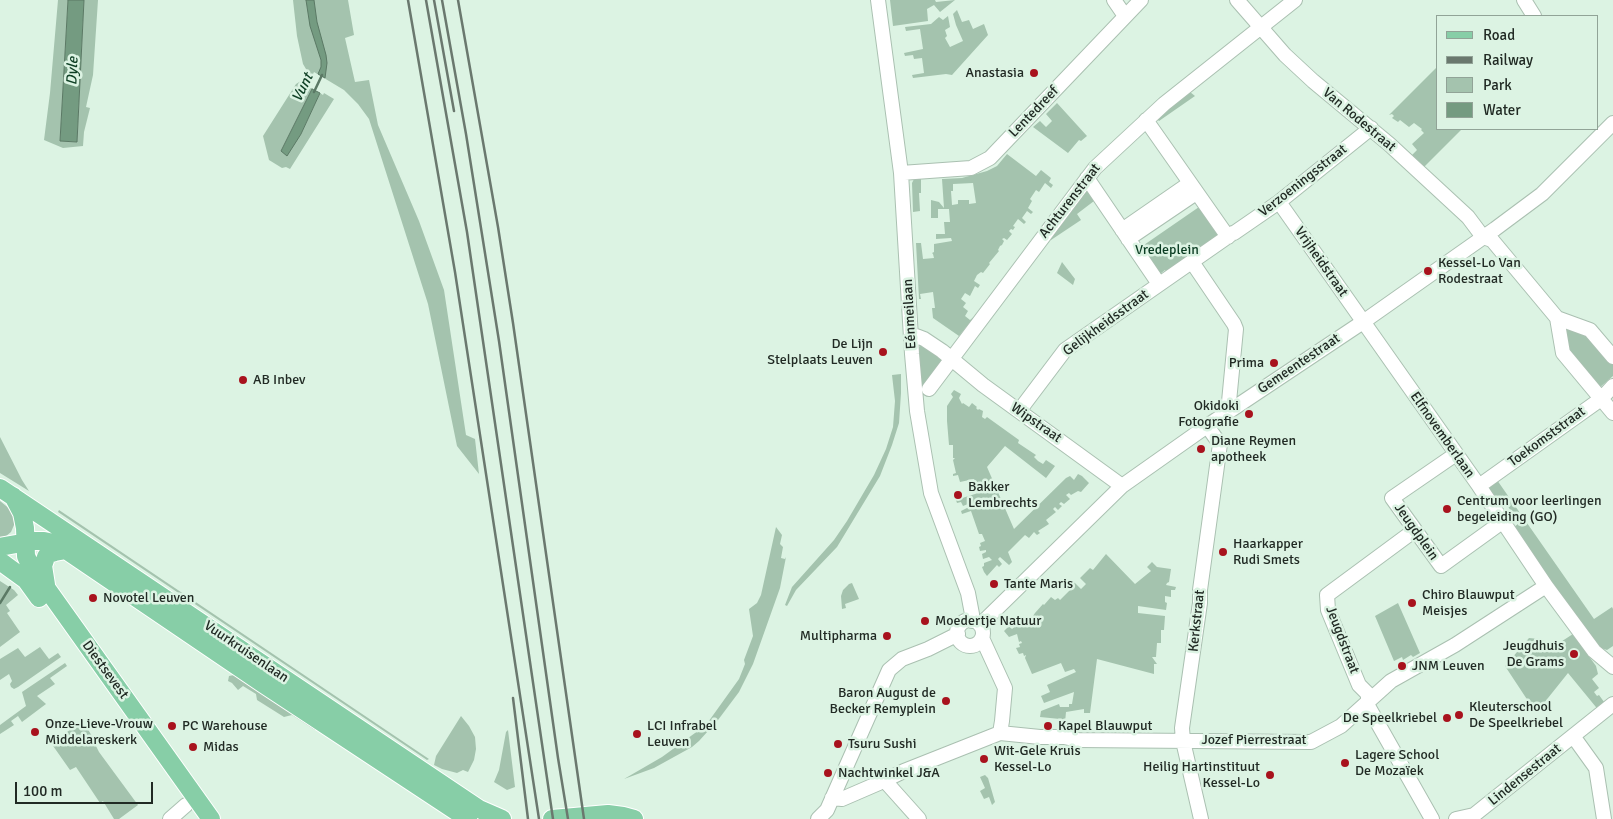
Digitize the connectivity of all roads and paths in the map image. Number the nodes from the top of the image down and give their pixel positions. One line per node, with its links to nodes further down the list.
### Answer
1 (878, 0): 11 (street, Eénmeilaan)
2 (1114, 0): 6 (street)
3 (1141, 0): 6 (street, Lentedreef)
4 (1237, 0): 7 (street, Van Rodestraat)
5 (1295, 0): 7 (street, Achturenstraat)
6 (1126, 16): 11 (street, Lentedreef)
7 (1260, 27): 8 (street, Achturenstraat); 10 (street, Van Rodestraat)
8 (1146, 120): 12 (street, Achturenstraat); 13 (street)
9 (1613, 123): 17 (street, Gemeentestraat)
10 (1371, 128): 14 (street, Verzoeningsstraat); 17 (street, Van Rodestraat)
11 (901, 173): 22 (street, Eénmeilaan)
12 (1087, 178): 15 (street); 24 (street, Achturenstraat)
13 (1193, 188): 15 (street); 16 (street)
14 (1279, 202): 16 (street, Verzoeningsstraat); 21 (street, Vrijheidstraat)
15 (1125, 234): 19 (street)
16 (1232, 234): 18 (street)
17 (1483, 237): 20 (street, Van Rodestraat); 21 (street, Gemeentestraat)
18 (1192, 262): 19 (street); 29 (street)
19 (1159, 284): 28 (street, Gelijkheidsstraat)
20 (1557, 318): 23 (street); 27 (street)
21 (1363, 322): 29 (street, Gemeentestraat); 32 (street, Elfnovemberlaan)
22 (911, 334): 24 (street, Wipstraat); 45 (street, Eénmeilaan)
23 (1613, 357)
24 (951, 359): 26 (street); 28 (street, Wipstraat)
25 (1613, 386): 27 (street, Toekomststraat)
26 (929, 389)
27 (1601, 399): 30 (street); 34 (street, Toekomststraat)
28 (1019, 411): 33 (street, Wipstraat)
29 (1228, 412): 31 (street, Gemeentestraat)
30 (1613, 413)
31 (1207, 426): 33 (street, Gemeentestraat); 54 (street, Kerkstraat)
32 (1456, 454): 34 (street, Elfnovemberlaan); 38 (street, Jeugdplein)
33 (1122, 486): 46 (street, Gemeentestraat)
34 (1478, 486): 37 (street, Elfnovemberlaan)
35 (6, 492): 36 (main road, Diestsevest); 58 (main road, Vuurkruisenlaan)
36 (23, 519): 39 (main road, Diestsevest); 40 (main road)
37 (1502, 522): 38 (street, Jeugdplein); 43 (street, Elfnovemberlaan)
38 (1415, 530): 50 (street, Jeugdstraat)
39 (25, 542): 40 (main road, Vuurkruisenlaan); 41 (main road, Vuurkruisenlaan); 44 (main road, Diestsevest)
40 (0, 547)
41 (66, 550): 44 (main road); 58 (main road, Vuurkruisenlaan)
42 (0, 561): 57 (main road, Diestsevest)
43 (1546, 586): 49 (street, Elfnovemberlaan); 50 (street, Jozef Pierrestraat)
44 (46, 588): 61 (main road, Diestsevest)
45 (970, 603): 46 (street); 47 (street, Eénmeilaan)
46 (992, 612): 47 (street, Gemeentestraat)
47 (978, 628): 48 (street); 48 (street); 52 (street)
48 (959, 638): 56 (street)
49 (1610, 661)
50 (1368, 701): 54 (street, Jozef Pierrestraat); 67 (street)
51 (1613, 704): 53 (street, Lindensestraat)
52 (1000, 733): 54 (street, Jozef Pierrestraat); 55 (street)
53 (1573, 736): 68 (street, Lindensestraat); 69 (street)
54 (1183, 741): 66 (street, Kerkstraat)
55 (885, 781): 56 (street); 65 (street)
56 (832, 798): 59 (street)
57 (191, 812): 60 (street)
58 (474, 816): 62 (main road)
59 (821, 817)
60 (170, 819)
61 (211, 819)
62 (502, 819)
63 (552, 819): 64 (main road)
64 (634, 819)
65 (919, 819)
66 (1201, 819)
67 (1432, 819)
68 (1456, 819)
69 (1604, 819)

